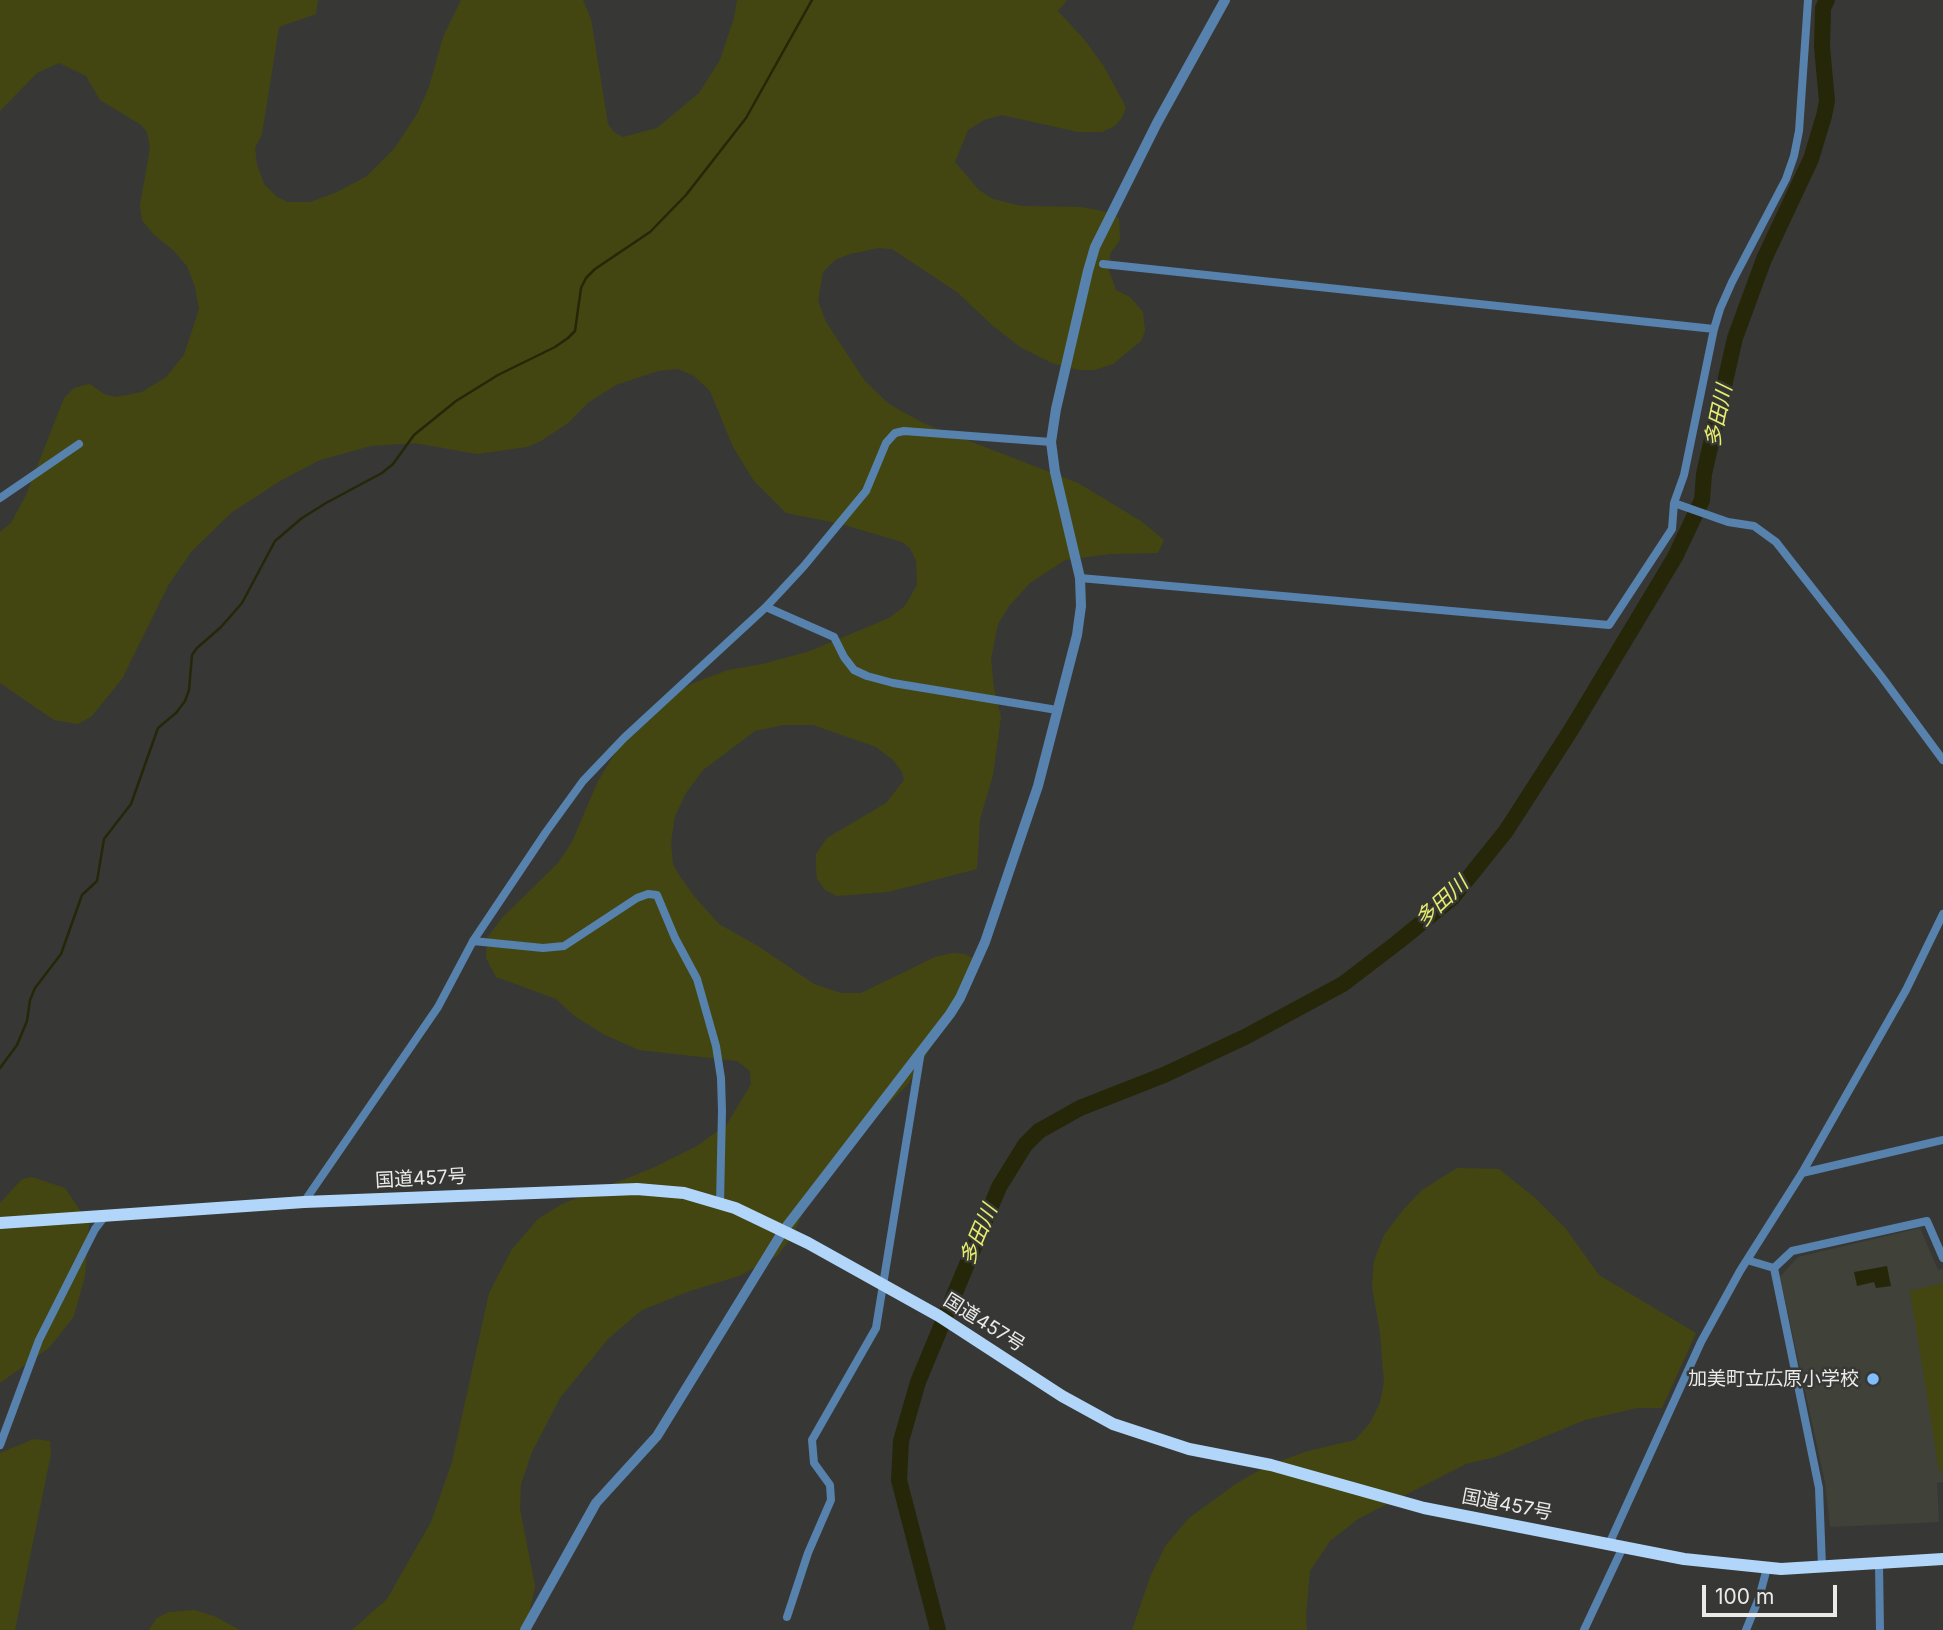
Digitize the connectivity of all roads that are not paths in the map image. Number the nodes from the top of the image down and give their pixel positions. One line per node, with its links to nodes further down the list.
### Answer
1 (1225, 0): 5 (street)
2 (1808, 0): 4 (street)
3 (1103, 264): 4 (street)
4 (1714, 329): 8 (street)
5 (1051, 442): 9 (street); 10 (street)
6 (79, 444): 7 (street)
7 (0, 498)
8 (1674, 503): 9 (street); 12 (street)
9 (1080, 578): 11 (street)
10 (766, 607): 11 (street); 14 (street)
11 (1057, 710): 15 (street)
12 (1943, 760)
13 (1943, 914): 17 (street)
14 (473, 942): 18 (street); 19 (street)
15 (922, 1047): 22 (street); 26 (street)
16 (1943, 1140): 17 (street)
17 (1802, 1172): 24 (street)
18 (304, 1202): 19 (highway, 国道457号); 20 (highway, 国道457号)
19 (720, 1203): 22 (highway, 国道457号)
20 (104, 1216): 21 (highway, 国道457号); 27 (street)
21 (0, 1223)
22 (783, 1231): 26 (highway, 国道457号); 35 (street)
23 (1943, 1258): 25 (street)
24 (1747, 1260): 25 (street); 28 (street)
25 (1774, 1268): 32 (street)
26 (883, 1285): 28 (highway, 国道457号); 34 (street)
27 (0, 1445)
28 (1608, 1544): 29 (highway, 国道457号)
29 (1623, 1547): 33 (highway, 国道457号); 36 (street)
30 (1943, 1559): 31 (highway, 国道457号)
31 (1879, 1564): 32 (highway, 国道457号); 38 (street)
32 (1822, 1566): 33 (highway, 国道457号)
33 (1767, 1568): 37 (street)
34 (787, 1617)
35 (525, 1630)
36 (1584, 1630)
37 (1746, 1630)
38 (1880, 1630)

